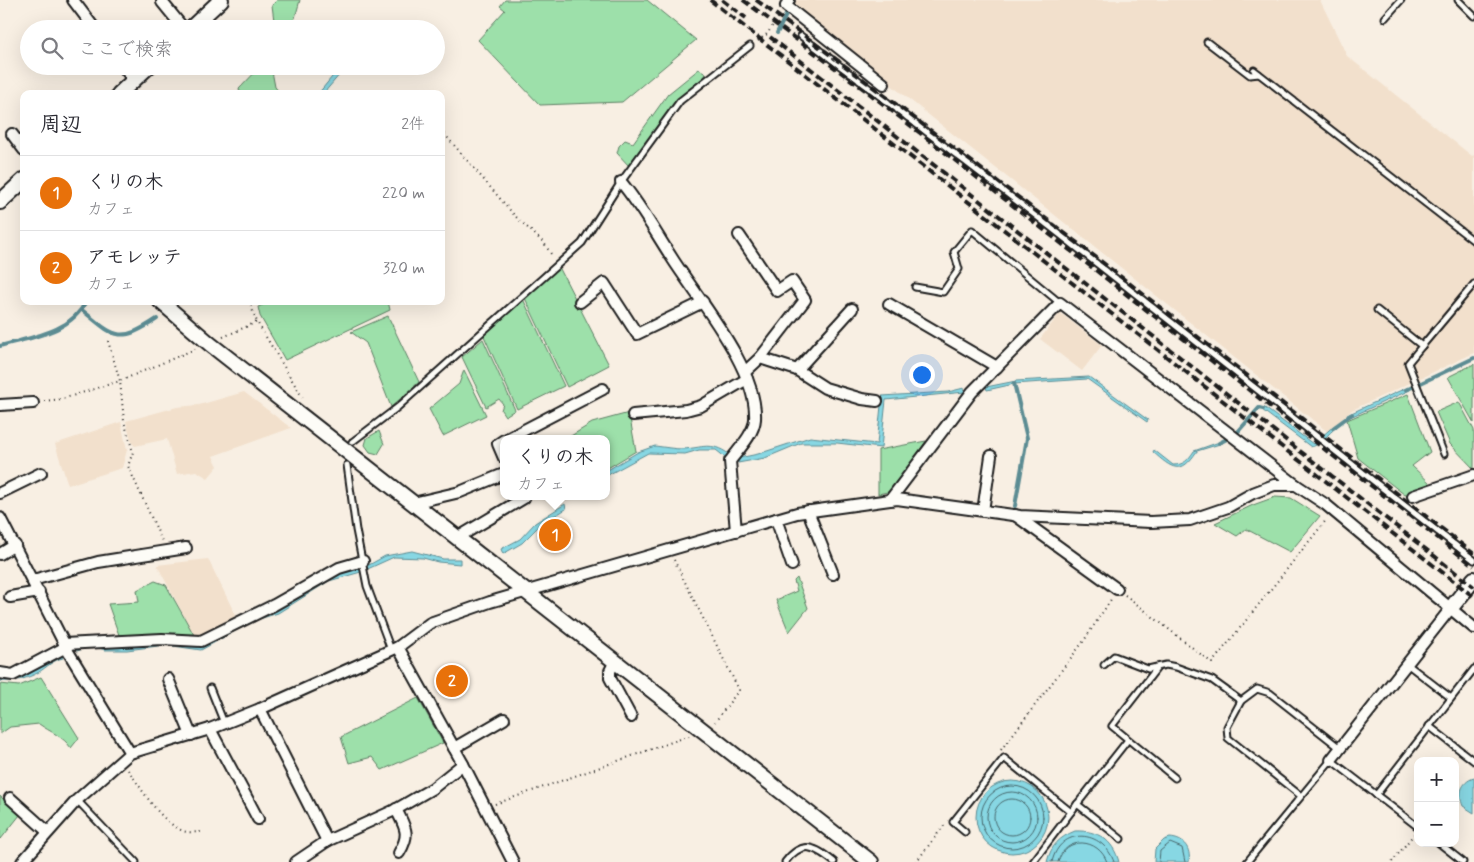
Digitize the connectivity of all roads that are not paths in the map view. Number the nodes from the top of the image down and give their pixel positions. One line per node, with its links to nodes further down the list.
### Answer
1 (73, 0): 9 (street)
2 (221, 0): 11 (street)
3 (1401, 0): 8 (lane)
4 (1458, 0): 7 (lane)
5 (162, 2): 10 (street)
6 (787, 3): 18 (street)
7 (1474, 16)
8 (1385, 18)
9 (88, 20)
10 (177, 20)
11 (200, 20)
12 (801, 36): 70 (lane)
13 (1207, 42): 26 (lane)
14 (750, 46): 22 (lane)
15 (130, 75): 17 (street)
16 (139, 75): 17 (street)
17 (134, 80): 19 (street)
18 (884, 84)
19 (123, 90)
20 (12, 134): 21 (street)
21 (20, 145)
22 (621, 182): 30 (street); 47 (lane)
23 (20, 185): 24 (street)
24 (0, 202)
25 (739, 235): 37 (street)
26 (1474, 241)
27 (1474, 284): 36 (lane)
28 (915, 287): 31 (lane)
29 (580, 302): 30 (street)
30 (703, 302): 40 (street)
31 (1060, 303): 38 (street); 54 (street)
32 (889, 304): 38 (street)
33 (165, 305): 59 (street)
34 (852, 309): 39 (street)
35 (1377, 310): 36 (lane)
36 (1422, 346): 48 (lane)
37 (760, 358): 39 (street); 40 (street)
38 (997, 367): 58 (street)
39 (797, 370): 42 (street)
40 (747, 375): 45 (street); 65 (street)
41 (603, 389): 46 (street)
42 (878, 401)
43 (33, 403): 44 (street)
44 (0, 405)
45 (633, 415)
46 (515, 435)
47 (352, 442)
48 (1444, 454)
49 (991, 456): 61 (street)
50 (347, 465): 71 (lane)
51 (41, 473): 55 (street)
52 (1474, 475): 56 (street)
53 (500, 476): 59 (street)
54 (1296, 485): 62 (street); 80 (street)
55 (0, 493)
56 (1413, 496)
57 (521, 500): 66 (street)
58 (890, 500): 60 (street); 61 (street)
59 (412, 503): 66 (street)
60 (808, 511): 64 (street); 73 (street)
61 (983, 511): 62 (street)
62 (1014, 515): 76 (street)
63 (0, 518): 67 (street)
64 (776, 519): 65 (street); 72 (street)
65 (736, 531): 78 (street)
66 (457, 538): 78 (street)
67 (15, 545): 69 (street); 75 (street)
68 (186, 548): 75 (street)
69 (0, 554)
70 (1474, 560)
71 (363, 561): 82 (street); 83 (lane)
72 (792, 565)
73 (833, 574)
74 (1474, 579): 80 (street)
75 (33, 580): 77 (street)
76 (1117, 590)
77 (39, 592): 79 (street); 82 (street)
78 (527, 592): 83 (street); 84 (street)
79 (10, 597)
80 (1451, 608): 81 (street); 85 (street)
81 (1474, 628)
82 (65, 645): 89 (street); 104 (street)
83 (395, 648): 94 (street); 102 (street)
84 (615, 661): 95 (street); 130 (street)
85 (1407, 664): 92 (lane); 103 (street)
86 (1104, 665): 87 (lane)
87 (1157, 668): 93 (lane); 101 (lane)
88 (1474, 669): 92 (lane)
89 (0, 673)
90 (168, 678): 100 (street)
91 (210, 688): 97 (lane)
92 (1451, 698): 98 (lane)
93 (1241, 701): 103 (lane); 110 (lane)
94 (260, 708): 97 (street); 121 (street)
95 (631, 717)
96 (504, 719): 102 (street)
97 (224, 723): 99 (street)
98 (1429, 726): 106 (lane); 109 (lane)
99 (210, 728): 100 (street); 116 (street)
100 (191, 734): 104 (street)
101 (1127, 740): 108 (lane); 113 (lane)
102 (454, 748): 107 (street)
103 (1341, 748): 105 (street)
104 (130, 754): 112 (street)
105 (1331, 760): 109 (lane); 110 (lane)
106 (1474, 760)
107 (463, 764): 114 (street); 128 (street)
108 (1175, 778)
109 (1376, 795): 117 (lane)
110 (1302, 796): 132 (lane)
111 (10, 798): 118 (street)
112 (77, 800): 118 (street); 126 (lane)
113 (1076, 804): 115 (lane); 120 (lane)
114 (396, 809): 121 (street); 123 (street)
115 (1070, 812): 119 (lane); 131 (lane)
116 (258, 819)
117 (1414, 824)
118 (48, 832): 125 (street)
119 (965, 832)
120 (1121, 839)
121 (327, 841): 127 (street)
122 (1444, 847): 133 (lane)
123 (399, 852)
124 (832, 861): 129 (lane)
125 (22, 862)
126 (136, 862)
127 (296, 862)
128 (513, 862)
129 (785, 862)
130 (871, 862)
131 (1033, 862)
132 (1247, 862)
133 (1463, 862)

